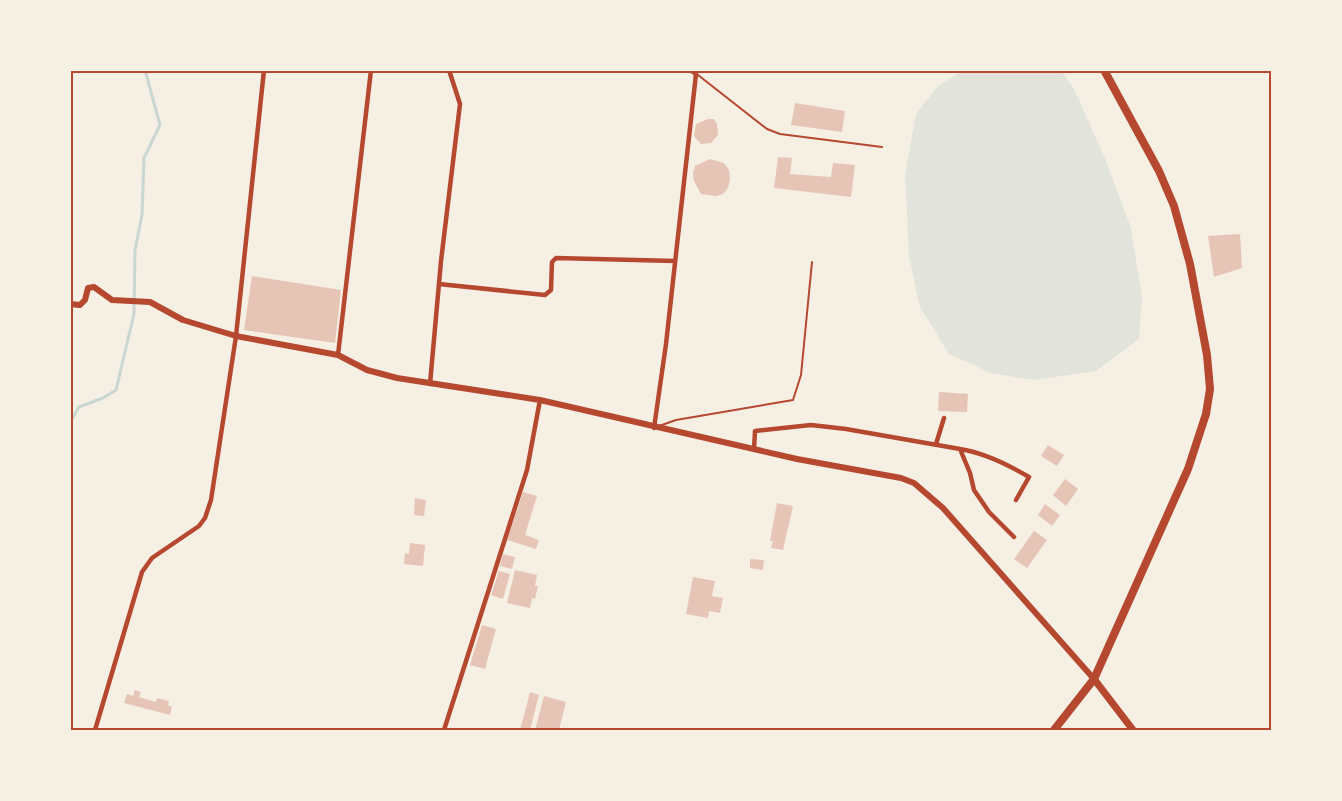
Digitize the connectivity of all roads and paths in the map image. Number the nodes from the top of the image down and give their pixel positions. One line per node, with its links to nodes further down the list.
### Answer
1 (264, 70): 12 (street)
2 (371, 70): 13 (street)
3 (449, 70): 10 (street)
4 (690, 70): 6 (street)
5 (1104, 70): 23 (main road)
6 (696, 74): 7 (lane); 8 (street)
7 (882, 147)
8 (675, 261): 10 (street); 17 (street)
9 (812, 262): 17 (lane)
10 (439, 284): 14 (street)
11 (70, 304): 12 (street)
12 (236, 336): 13 (street); 24 (street)
13 (338, 355): 14 (street)
14 (430, 384): 15 (street)
15 (540, 400): 17 (street); 25 (street)
16 (944, 418): 18 (street)
17 (654, 428): 19 (street)
18 (936, 444): 19 (street); 20 (street)
19 (754, 449): 23 (street)
20 (960, 449): 21 (street); 22 (street)
21 (1016, 500)
22 (1014, 537)
23 (1094, 679): 26 (main road); 27 (main road)
24 (95, 730)
25 (444, 730)
26 (1054, 730)
27 (1133, 730)

